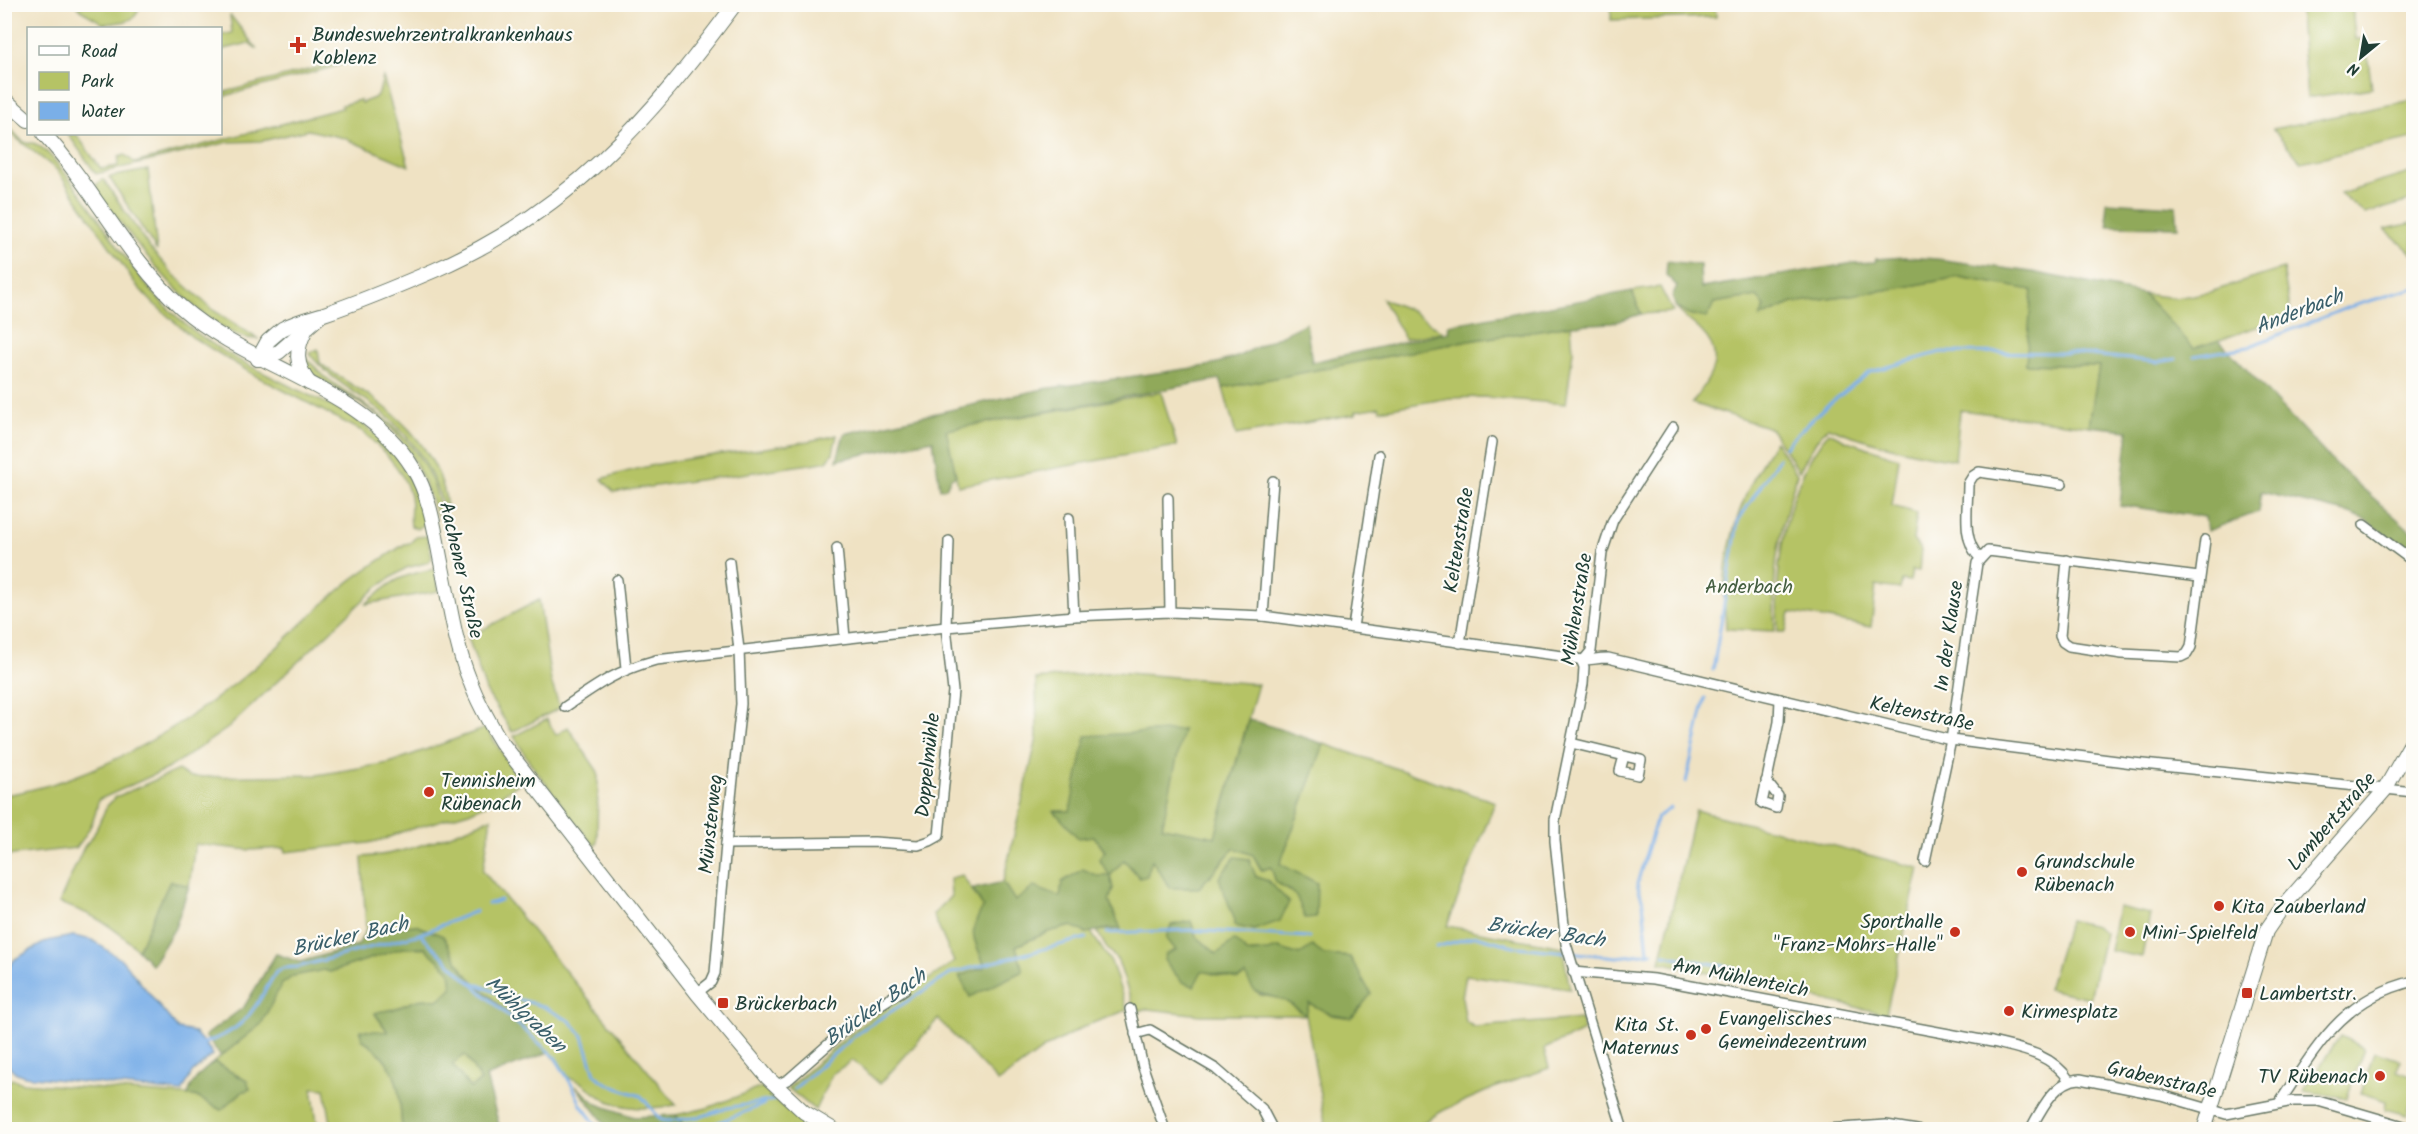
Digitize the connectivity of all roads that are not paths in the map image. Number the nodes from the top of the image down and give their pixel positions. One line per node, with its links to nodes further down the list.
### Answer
1 (735, 4): 5 (main road)
2 (4, 99): 3 (main road)
3 (27, 119)
4 (45, 135): 7 (main road, Aachener Straße)
5 (320, 315): 6 (main road); 7 (main road)
6 (306, 329): 7 (main road); 8 (main road)
7 (258, 358): 8 (main road, Aachener Straße)
8 (310, 384): 50 (main road, Aachener Straße)
9 (1673, 427): 34 (street, Mühlenstraße)
10 (1492, 442): 32 (street, Keltenstraße)
11 (1379, 455): 30 (street)
12 (1273, 481): 28 (street)
13 (2062, 484): 20 (street, In der Klause)
14 (1168, 498): 26 (street)
15 (1069, 518): 27 (street)
16 (2364, 525): 23 (street)
17 (2205, 540): 24 (street)
18 (949, 541): 29 (street)
19 (837, 548): 31 (street)
20 (1980, 558): 21 (street, In der Klause); 39 (street, In der Klause)
21 (2067, 560): 24 (street, In der Klause); 24 (street)
22 (729, 562): 33 (street)
23 (2414, 562)
24 (2199, 577)
25 (617, 580): 35 (street)
26 (1170, 612): 27 (street, Keltenstraße); 28 (street, Keltenstraße)
27 (1074, 616): 29 (street, Keltenstraße)
28 (1263, 616): 30 (street, Keltenstraße)
29 (946, 627): 31 (street, Keltenstraße); 45 (street, Doppelmühle)
30 (1353, 627): 32 (street, Keltenstraße)
31 (845, 638): 33 (street, Keltenstraße)
32 (1460, 643): 34 (street, Keltenstraße)
33 (739, 650): 35 (street, Keltenstraße); 45 (street, Münsterweg)
34 (1582, 662): 36 (street, Keltenstraße); 40 (street, Mühlenstraße)
35 (626, 668): 37 (street, Keltenstraße)
36 (1780, 699): 39 (street, Keltenstraße); 42 (street)
37 (565, 707)
38 (2414, 738): 43 (main road, Lambertstraße)
39 (1951, 740): 43 (street, Keltenstraße); 46 (street, In der Klause)
40 (1571, 743): 41 (street); 47 (street, Mühlenstraße)
41 (1624, 756)
42 (1766, 781)
43 (2384, 791): 44 (street, Keltenstraße); 56 (main road, Lambertstraße)
44 (2414, 792)
45 (726, 844): 50 (street, Münsterweg)
46 (1926, 861)
47 (1573, 972): 53 (street, Am Mühlenteich); 62 (street, Mühlenstraße)
48 (2414, 981): 55 (street)
49 (905, 989): 54 (street)
50 (697, 993): 54 (main road, Aachener Straße)
51 (1130, 1008): 52 (street)
52 (1135, 1034): 60 (street); 61 (street)
53 (2068, 1080): 56 (street, Grabenstraße); 65 (street)
54 (775, 1086): 59 (main road, Aachener Straße)
55 (2278, 1103): 56 (street, Grabenstraße); 58 (street, Grabenstraße)
56 (2212, 1108): 66 (main road, Lambertstraße)
57 (1889, 1127): 63 (street); 64 (street)
58 (2414, 1129)
59 (834, 1130)
60 (1165, 1130)
61 (1273, 1130)
62 (1623, 1130)
63 (1813, 1130)
64 (1917, 1130)
65 (2030, 1130)
66 (2204, 1130)

